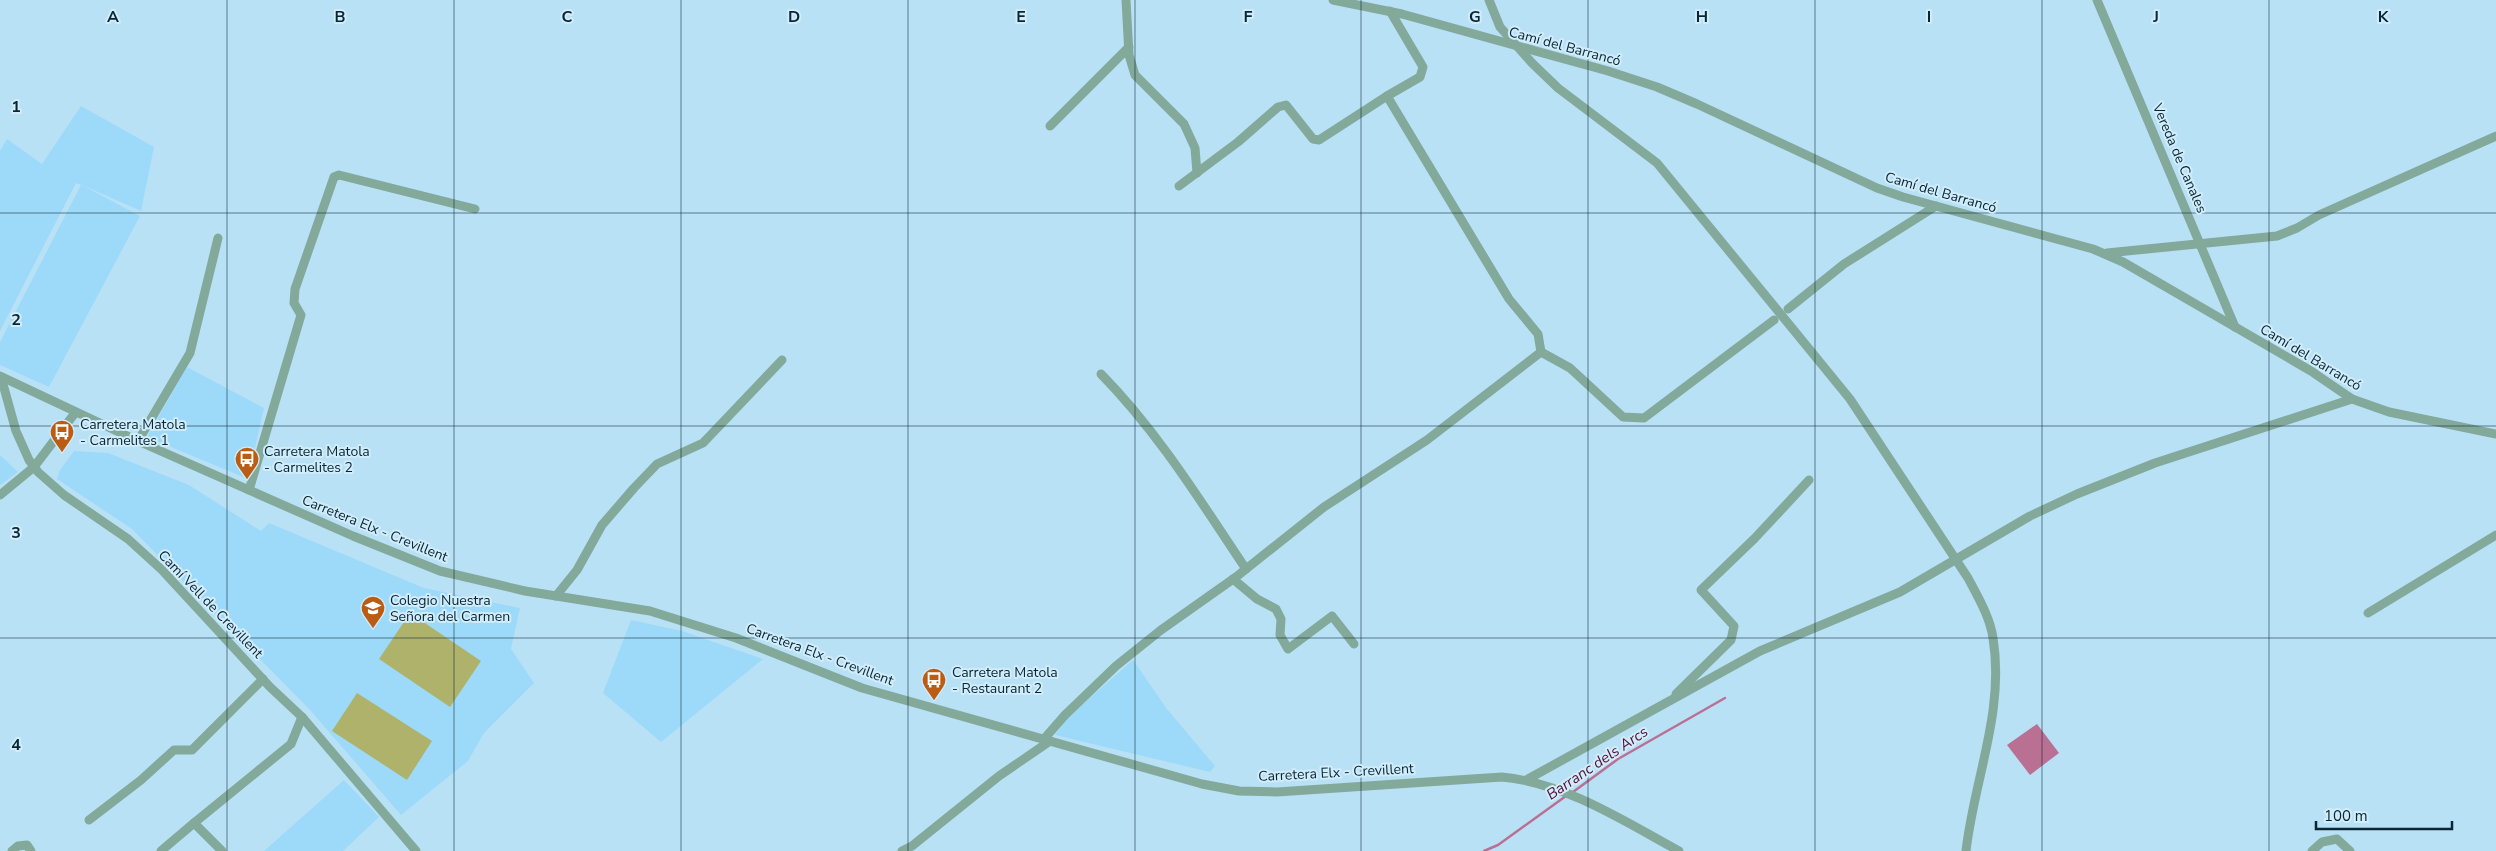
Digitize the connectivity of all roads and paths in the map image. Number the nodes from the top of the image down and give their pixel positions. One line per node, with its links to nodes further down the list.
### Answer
1 (1126, 0): 6 (street)
2 (1333, 0): 5 (street, Camí del Barrancó)
3 (1489, 0): 7 (street)
4 (2097, 0): 16 (street, Vereda de Canales)
5 (1390, 12): 7 (street, Camí del Barrancó); 8 (street)
6 (1128, 47): 9 (street); 11 (street)
7 (1517, 47): 13 (street, Camí del Barrancó); 34 (street)
8 (1387, 96): 11 (street); 21 (street)
9 (1050, 126)
10 (2496, 136): 16 (street)
11 (1197, 173): 12 (street)
12 (1179, 186)
13 (1936, 206): 17 (street, Camí del Barrancó); 18 (street)
14 (475, 209): 31 (street)
15 (218, 238): 28 (street)
16 (2201, 245): 17 (street); 20 (street, Vereda de Canales)
17 (2104, 254): 20 (street, Camí del Barrancó)
18 (1788, 309)
19 (1774, 320): 21 (street)
20 (2235, 327): 25 (street, Camí del Barrancó)
21 (1541, 352): 35 (street)
22 (782, 360): 37 (street)
23 (1101, 374): 35 (street)
24 (0, 376): 26 (street, Carretera Elx - Crevillent); 29 (street, Camí Vell de Crevillent)
25 (2352, 399): 27 (street, Camí del Barrancó); 34 (street)
26 (75, 413): 28 (street, Carretera Elx - Crevillent); 29 (street)
27 (2496, 434)
28 (138, 441): 31 (street, Carretera Elx - Crevillent)
29 (34, 467): 32 (street); 40 (street, Camí Vell de Crevillent)
30 (1809, 480): 41 (street)
31 (249, 490): 37 (street, Carretera Elx - Crevillent)
32 (0, 495)
33 (2496, 535): 38 (street)
34 (1957, 558): 41 (street); 54 (street)
35 (1246, 569): 36 (street)
36 (1233, 579): 39 (street); 43 (street)
37 (556, 596): 43 (street, Carretera Elx - Crevillent)
38 (2368, 613)
39 (1354, 644)
40 (263, 679): 42 (street, Camí Vell de Crevillent); 45 (street)
41 (1667, 702): 44 (street)
42 (302, 717): 46 (street); 51 (street, Camí Vell de Crevillent)
43 (1047, 740): 44 (street, Carretera Elx - Crevillent); 52 (street)
44 (1528, 779): 53 (street, Carretera Elx - Crevillent)
45 (89, 820)
46 (194, 823): 49 (street); 50 (street)
47 (12, 851): 48 (street)
48 (31, 851)
49 (162, 851)
50 (222, 851)
51 (416, 851)
52 (902, 851)
53 (1679, 851)
54 (1966, 851)
55 (2312, 851): 56 (street)
56 (2350, 851)

